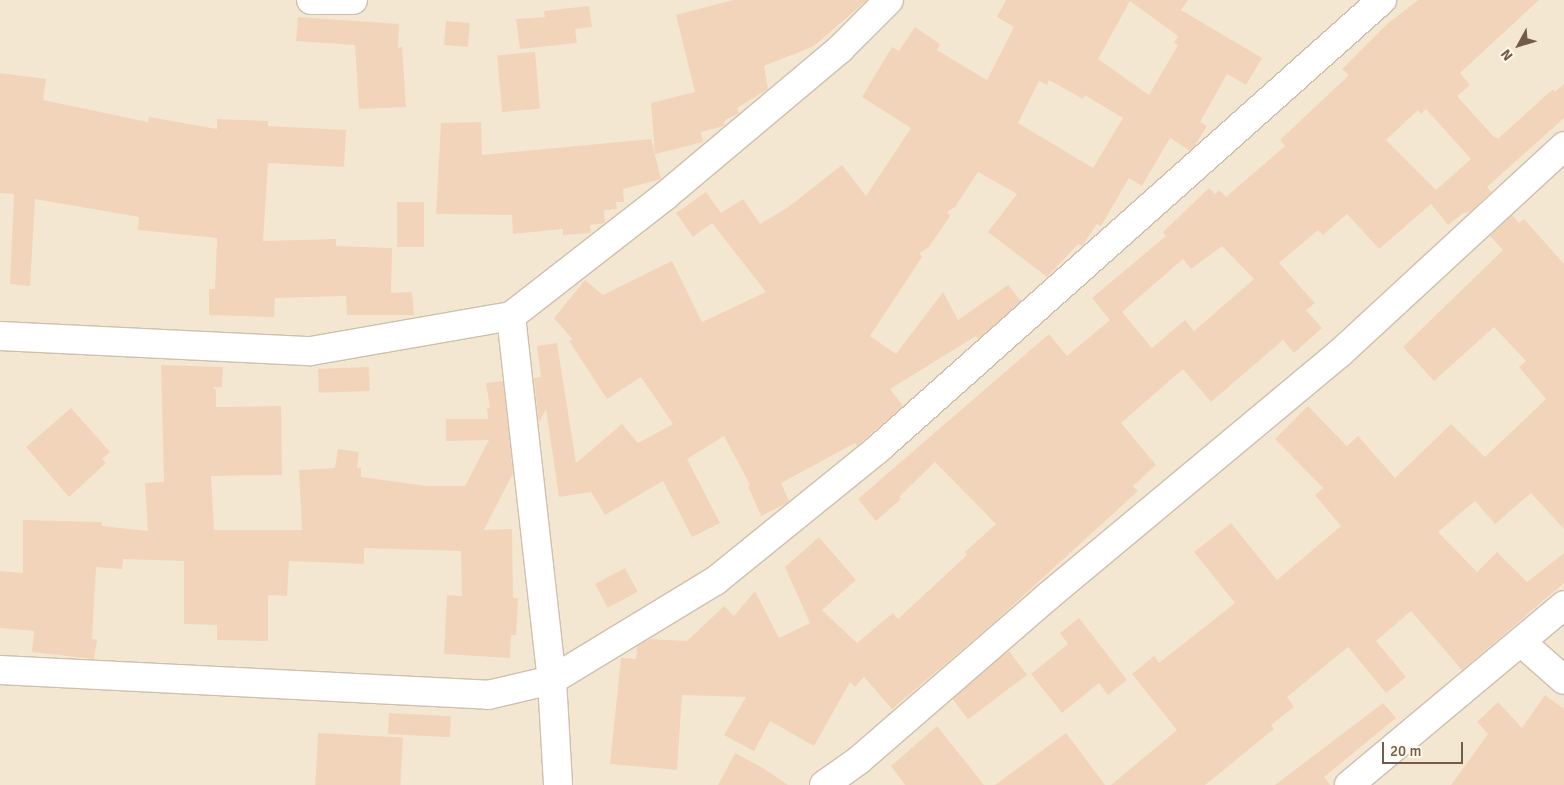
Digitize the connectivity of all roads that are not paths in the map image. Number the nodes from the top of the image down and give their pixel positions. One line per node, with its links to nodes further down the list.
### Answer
1 (311, 0): 2 (street)
2 (352, 0)
3 (889, 0): 6 (street)
4 (1382, 0): 11 (street)
5 (1564, 146): 14 (street)
6 (510, 316): 7 (street); 11 (street)
7 (0, 336)
8 (1564, 605): 9 (street)
9 (1521, 642): 12 (street); 15 (street)
10 (0, 670): 11 (street)
11 (552, 680): 13 (street)
12 (1564, 680)
13 (558, 785)
14 (824, 785)
15 (1348, 785)

